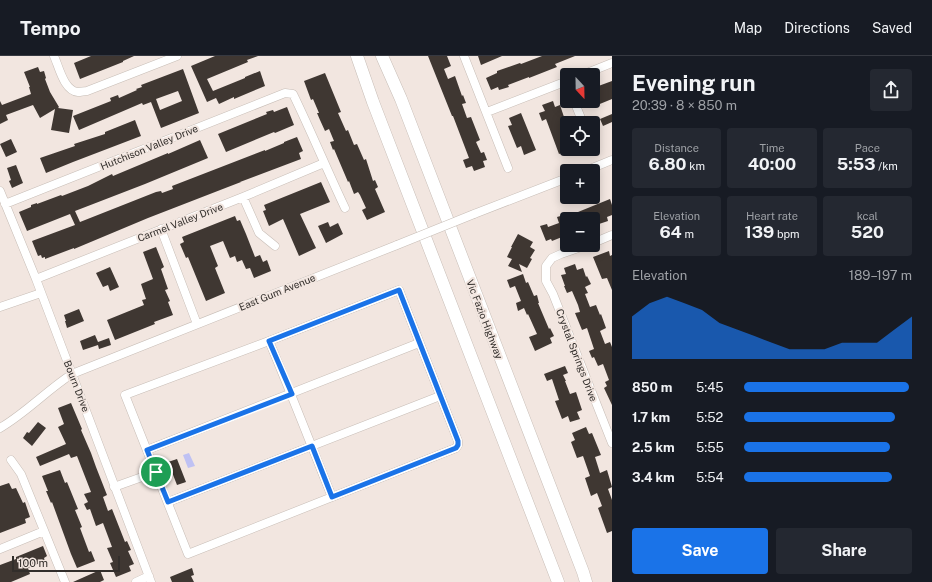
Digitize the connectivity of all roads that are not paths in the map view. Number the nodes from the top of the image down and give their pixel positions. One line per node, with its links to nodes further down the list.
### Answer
1 (54, 56): 2 (street)
2 (177, 56)
3 (348, 56): 12 (highway)
4 (357, 56): 12 (highway)
5 (382, 56): 11 (highway, Vic Fazio Highway)
6 (390, 56): 11 (highway)
7 (464, 56): 13 (street)
8 (612, 63): 9 (street)
9 (600, 68)
10 (560, 85): 13 (street)
11 (400, 99): 50 (highway, Vic Fazio Highway)
12 (373, 102): 46 (highway)
13 (487, 112): 17 (street)
14 (612, 160): 16 (street)
15 (324, 163): 20 (street, Carmel Valley Drive); 21 (street, Hutchison Valley Drive); 22 (street)
16 (600, 165)
17 (508, 168)
18 (560, 181): 31 (street, East Gum Avenue, bridge)
19 (0, 191): 21 (street, Bourn Drive)
20 (243, 197): 23 (street, Carmel Valley Drive); 26 (street)
21 (5, 204): 28 (street, Bourn Drive)
22 (345, 208)
23 (162, 229): 28 (street, Carmel Valley Drive); 31 (street)
24 (612, 235): 25 (street)
25 (600, 240)
26 (275, 246)
27 (567, 252): 38 (street, Crystal Springs Drive)
28 (36, 279): 29 (street, Bourn Drive)
29 (41, 293): 30 (street); 34 (street, Bourn Drive)
30 (0, 307)
31 (197, 324): 34 (street, East Gum Avenue)
32 (269, 341): 33 (street); 35 (street); 40 (street)
33 (419, 343): 35 (street); 36 (street)
34 (72, 374): 37 (street, East Gum Avenue); 43 (street, Bourn Drive)
35 (292, 394): 39 (street); 40 (street)
36 (440, 396): 39 (street); 44 (street)
37 (0, 428)
38 (612, 443)
39 (312, 446): 44 (street); 45 (street)
40 (147, 450): 42 (street)
41 (10, 460): 47 (street)
42 (156, 472): 43 (street); 45 (street)
43 (114, 487): 49 (street, Bourn Drive)
44 (332, 497): 45 (street)
45 (168, 502)
46 (533, 518): 53 (highway); 54 (highway)
47 (44, 531): 48 (street); 51 (street)
48 (0, 549)
49 (150, 579): 52 (street)
50 (586, 579)
51 (65, 582)
52 (136, 582)
53 (550, 582)
54 (558, 582)

